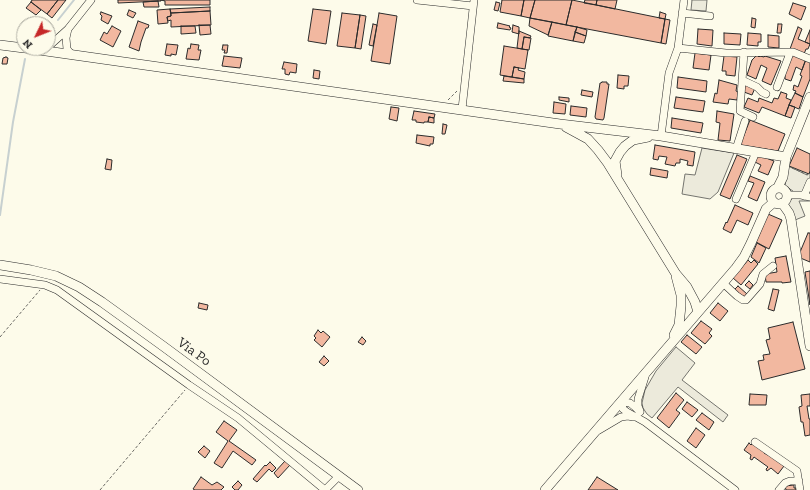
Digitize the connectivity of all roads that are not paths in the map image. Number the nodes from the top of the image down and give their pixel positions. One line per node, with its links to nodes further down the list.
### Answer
1 (91, 0): 7 (street)
2 (417, 0): 4 (street)
3 (684, 0): 5 (street)
4 (473, 3): 21 (street)
5 (682, 13): 6 (street); 11 (street)
6 (710, 16)
7 (68, 29): 8 (street); 15 (street)
8 (56, 39)
9 (0, 44): 10 (main road)
10 (16, 47)
11 (678, 48): 13 (street); 25 (street)
12 (56, 51): 15 (main road)
13 (744, 52): 14 (street); 17 (street)
14 (790, 52): 16 (street); 18 (street)
15 (72, 55): 21 (main road)
16 (810, 59)
17 (742, 80): 19 (street); 22 (street)
18 (777, 87)
19 (766, 94)
20 (810, 97): 28 (main road)
21 (462, 109): 24 (main road)
22 (753, 117)
23 (745, 121): 26 (street)
24 (560, 124): 25 (main road); 29 (main road)
25 (661, 136): 26 (main road); 29 (main road)
26 (736, 149): 27 (main road)
27 (756, 152): 28 (main road); 33 (street)
28 (786, 161): 31 (main road)
29 (619, 181): 37 (main road)
30 (810, 182): 32 (street)
31 (778, 188): 34 (main road); 34 (main road)
32 (807, 197): 34 (street)
33 (736, 199)
34 (781, 200): 39 (main road); 43 (main road)
35 (0, 265): 49 (main road, Via Po)
36 (773, 266): 39 (street)
37 (676, 274): 40 (main road); 41 (main road)
38 (0, 278): 52 (street)
39 (723, 283): 41 (main road)
40 (681, 295): 41 (main road); 42 (main road)
41 (697, 313): 42 (main road)
42 (670, 344): 44 (main road)
43 (810, 346)
44 (646, 372): 45 (main road); 46 (street)
45 (621, 402): 46 (street); 47 (main road)
46 (638, 415): 47 (street); 51 (street)
47 (594, 433): 54 (main road)
48 (755, 442): 50 (street)
49 (339, 476): 52 (street); 53 (main road, Via Po)
50 (799, 481): 56 (street); 57 (street)
51 (727, 487): 55 (street)
52 (325, 490)
53 (358, 490)
54 (545, 490)
55 (735, 490)
56 (779, 490)
57 (800, 490)

